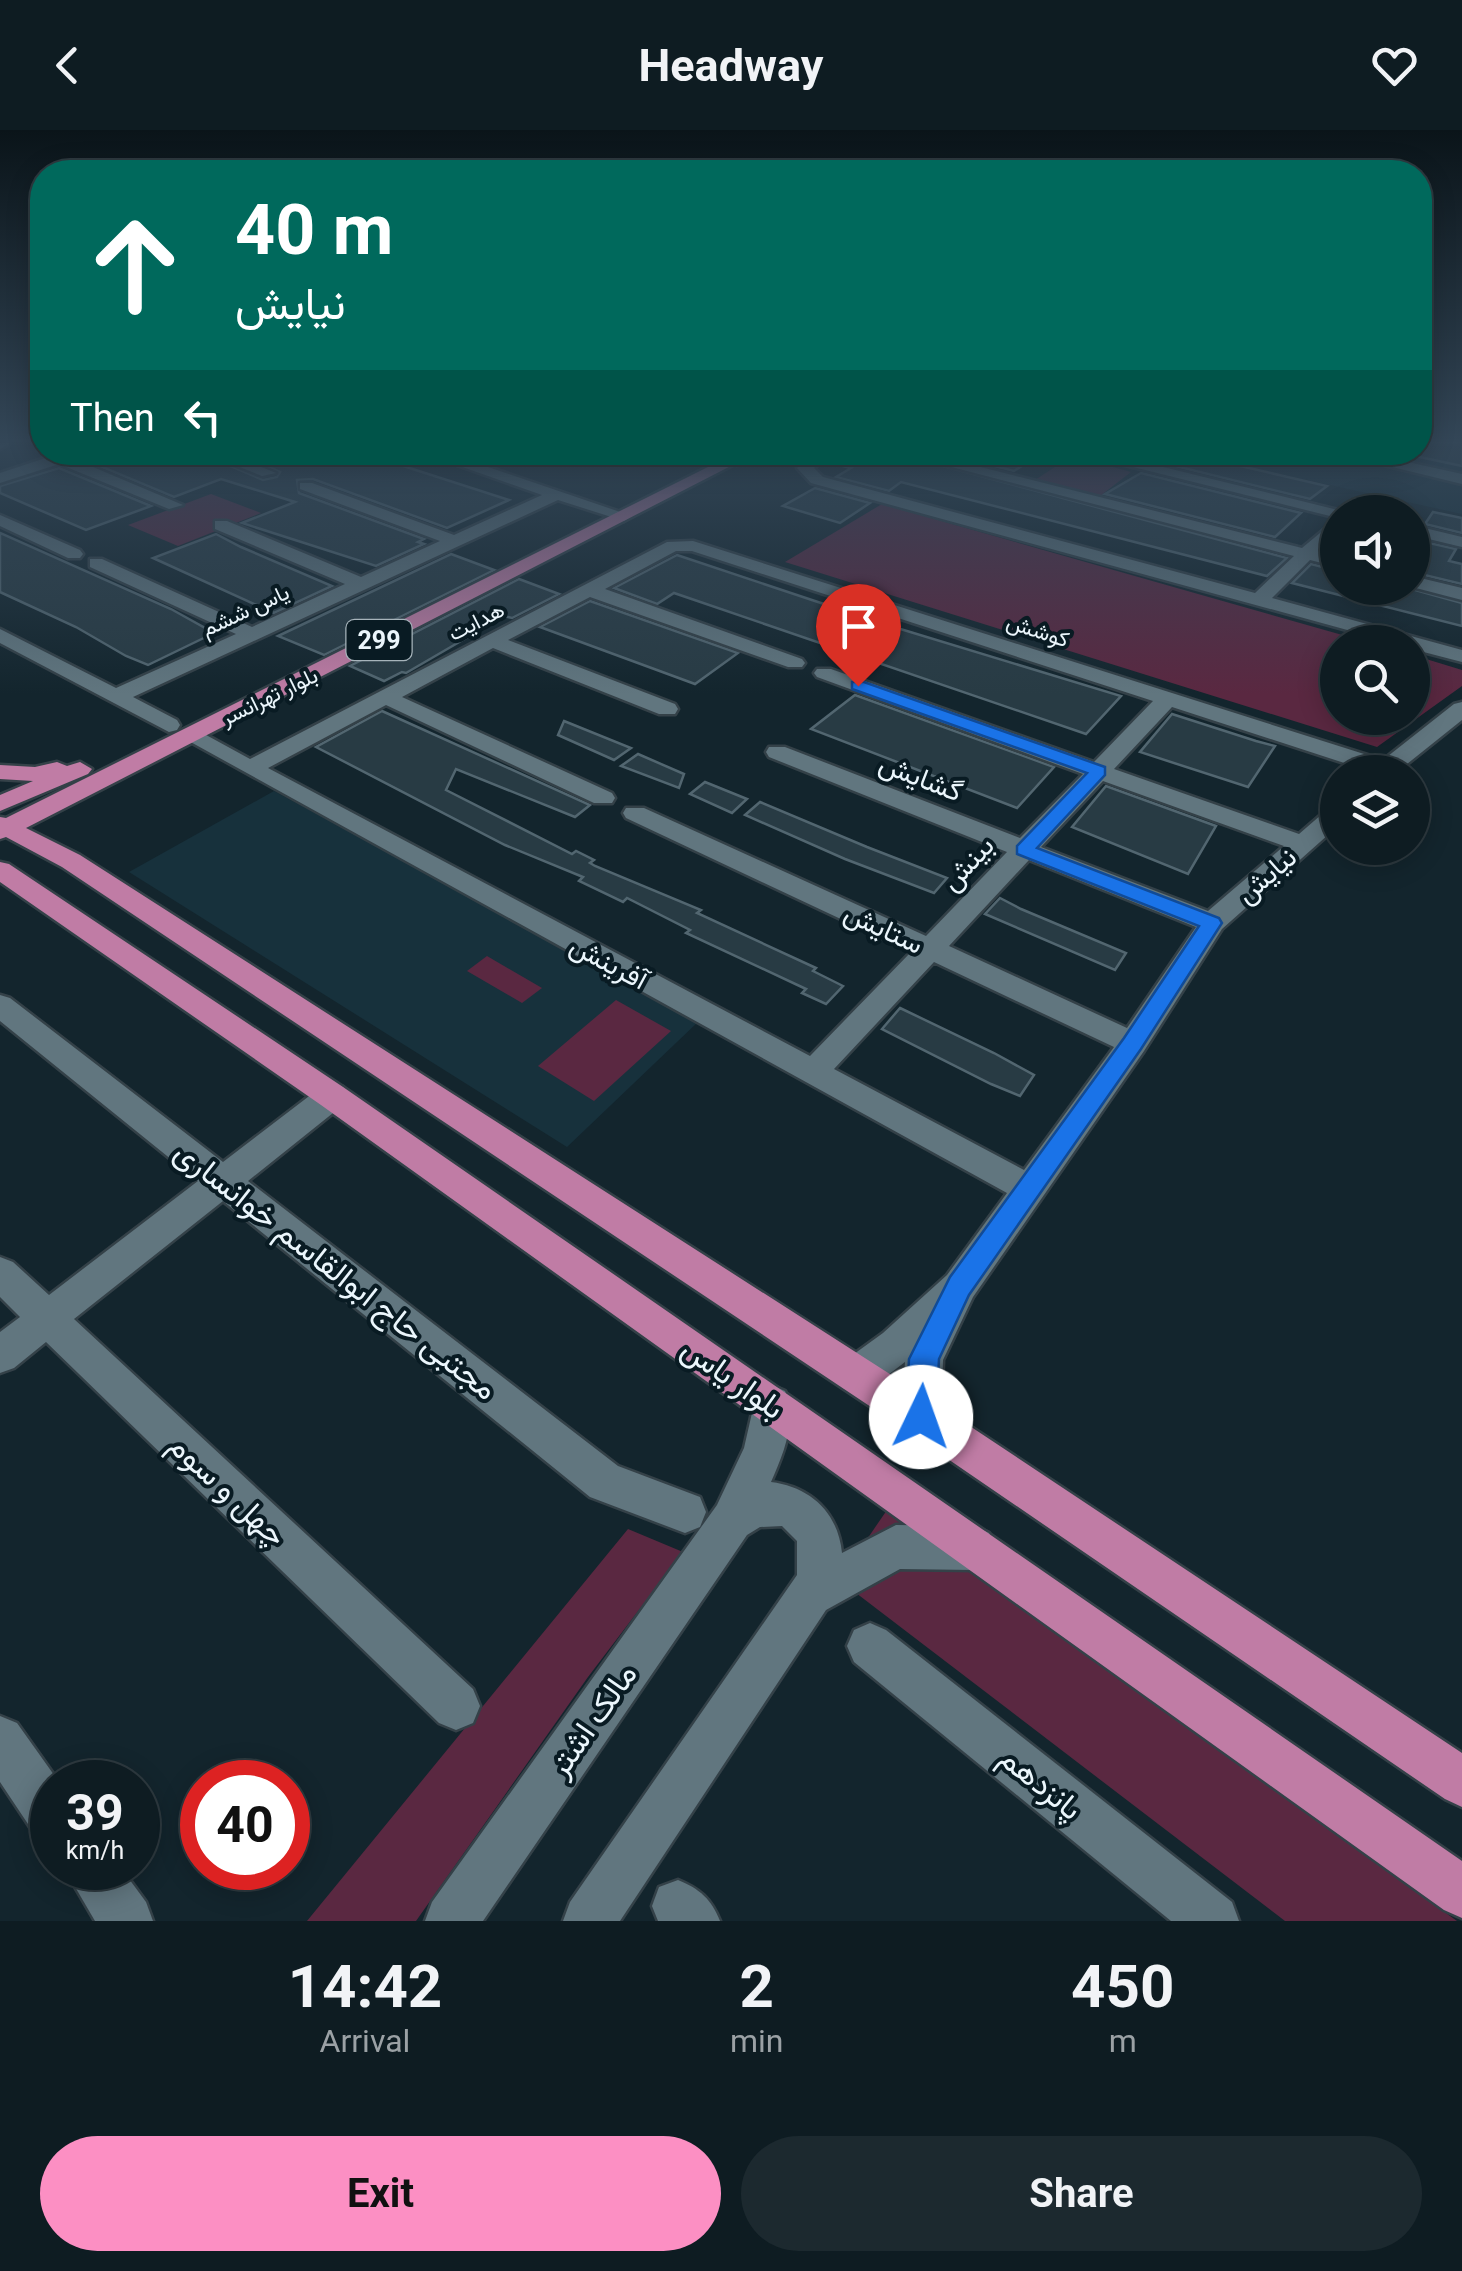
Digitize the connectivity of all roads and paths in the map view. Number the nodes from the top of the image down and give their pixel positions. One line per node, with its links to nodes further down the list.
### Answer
1 (14, 527): 13 (street)
2 (226, 527): 17 (street)
3 (416, 527): 10 (street)
4 (486, 527): 10 (street, یاس ششم)
5 (589, 527): 35 (main road, بلوار تهرانسر / 299)
6 (988, 527): 21 (street)
7 (1197, 527): 14 (street)
8 (1430, 534): 11 (street)
9 (1320, 540): 14 (street)
10 (455, 541): 17 (street, یاس ششم)
11 (1462, 542)
12 (672, 546): 19 (street, هدایت); 32 (street, کوشش)
13 (74, 554)
14 (1305, 554): 15 (street); 21 (street)
15 (1320, 558)
16 (96, 564): 24 (street)
17 (361, 584): 24 (street, یاس ششم)
18 (1430, 586): 20 (street)
19 (591, 591): 25 (street, هدایت); 28 (street)
20 (1462, 594)
21 (1258, 600): 22 (street)
22 (1348, 625)
23 (0, 634): 30 (street, آفرینش)
24 (252, 634): 30 (street, یاس ششم)
25 (492, 641): 31 (street, هدایت); 33 (street)
26 (1430, 648): 27 (street)
27 (1462, 656)
28 (795, 663)
29 (824, 674): 41 (street)
30 (117, 696): 35 (street, آفرینش)
31 (386, 697): 40 (street, هدایت); 44 (street)
32 (1168, 698): 37 (street, کوشش); 41 (street, بینش)
33 (668, 710)
34 (1462, 710): 38 (street)
35 (179, 730): 39 (main road, بلوار تهرانسر / 299); 40 (street, آفرینش); 43 (main road, بلوار تهرانسر / 299)
36 (777, 752): 49 (street, گشایش)
37 (1337, 755)
38 (1405, 755)
39 (94, 762): 42 (main road); 46 (main road, بلوار تهرانسر / 299)
40 (250, 768): 56 (street, آفرینش)
41 (1099, 771): 48 (street); 49 (street, بینش)
42 (0, 772)
43 (80, 790): 46 (main road, بلوار تهرانسر / 299); 50 (main road)
44 (603, 798)
45 (636, 813): 53 (street, ستایش)
46 (2, 822): 50 (main road)
47 (1320, 828): 48 (street, نیایش)
48 (1302, 844): 52 (street, نیایش)
49 (1024, 850): 52 (street, گشایش); 53 (street, بینش)
50 (71, 861): 64 (main road)
51 (2, 872): 57 (main road, بلوار یاس)
52 (1212, 923): 55 (street, نیایش)
53 (930, 949): 55 (street, ستایش); 56 (street, بینش)
54 (0, 1005): 58 (street, مجتبی حاج ابوالقاسم خوانساری)
55 (1132, 1044): 59 (street, نیایش)
56 (813, 1072): 59 (street, آفرینش)
57 (332, 1096): 58 (street); 65 (main road, بلوار یاس)
58 (224, 1182): 62 (street); 67 (street, مجتبی حاج ابوالقاسم خوانساری)
59 (1029, 1188): 61 (street, نیایش)
60 (0, 1273): 62 (street, چهل و سوم)
61 (960, 1286): 64 (street); 66 (street)
62 (47, 1319): 63 (street); 72 (street, چهل و سوم)
63 (0, 1355)
64 (856, 1375): 66 (main road)
65 (771, 1404): 68 (street, مالک اشتر); 69 (main road, بلوار یاس)
66 (921, 1417): 74 (main road)
67 (685, 1512)
68 (732, 1520): 70 (street); 79 (street, مالک اشتر)
69 (974, 1548): 70 (street); 77 (main road, بلوار یاس)
70 (811, 1594): 80 (street)
71 (870, 1646): 81 (street, پانزدهم)
72 (456, 1706)
73 (0, 1740): 75 (street)
74 (1462, 1782)
75 (30, 1783)
76 (105, 1890): 78 (street)
77 (1462, 1892)
78 (127, 1921)
79 (451, 1921)
80 (589, 1921)
81 (1213, 1921)

